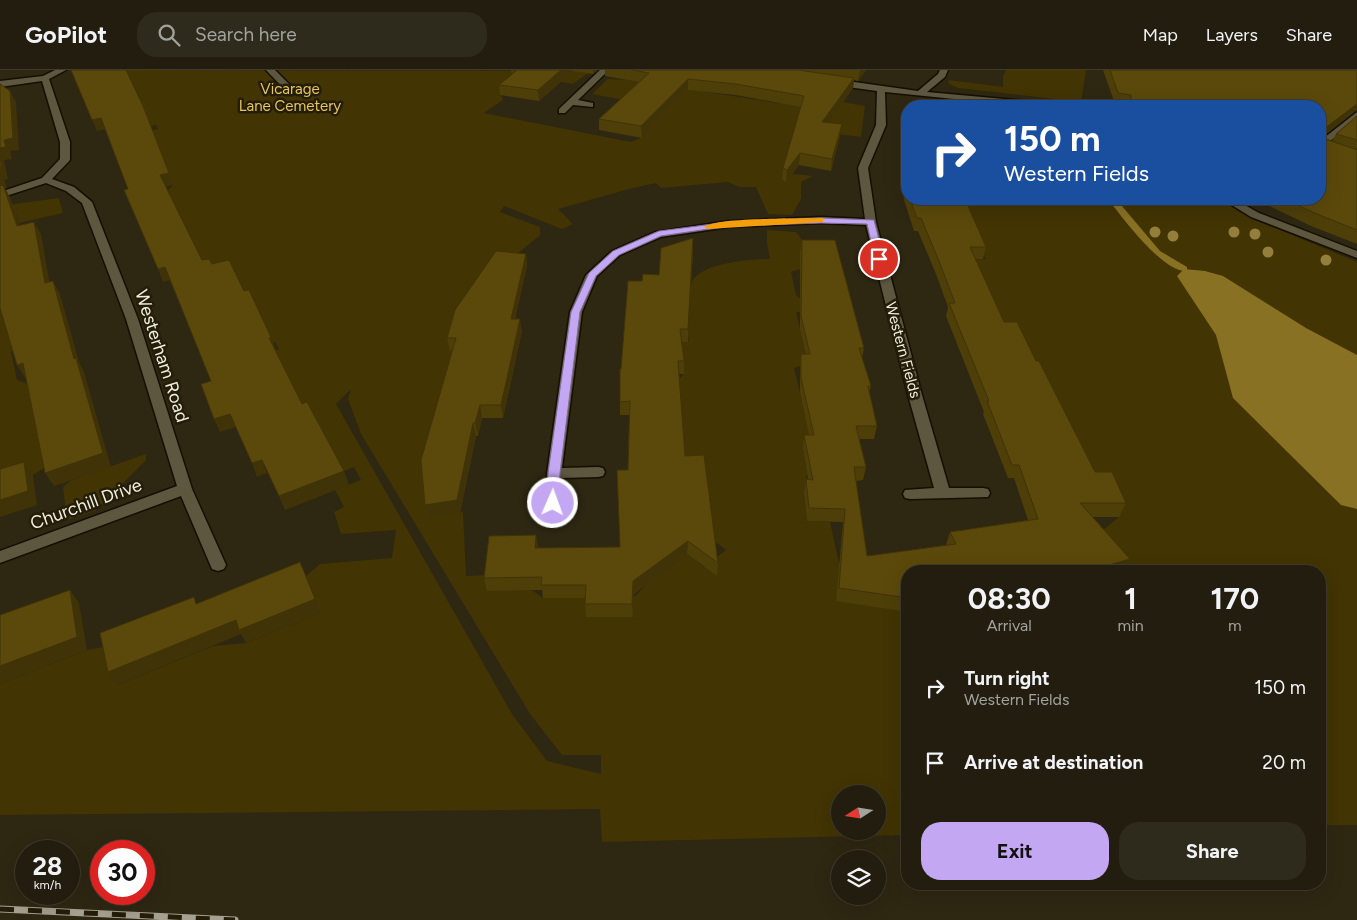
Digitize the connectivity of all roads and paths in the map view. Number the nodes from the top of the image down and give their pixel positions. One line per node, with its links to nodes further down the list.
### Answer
1 (62, 70): 5 (street)
2 (270, 70): 9 (street)
3 (605, 70): 12 (street)
4 (944, 70): 10 (street)
5 (45, 78): 7 (street); 18 (street)
6 (821, 80): 8 (street)
7 (0, 84)
8 (880, 88): 10 (street); 21 (street, Western Fields)
9 (289, 89)
10 (920, 94): 11 (street)
11 (984, 100)
12 (571, 102): 13 (street); 14 (street)
13 (590, 105)
14 (562, 111)
15 (1357, 116): 16 (street)
16 (1353, 126): 17 (street)
17 (1326, 145)
18 (46, 180): 19 (street); 25 (street, Westerham Road)
19 (0, 194)
20 (1238, 205): 22 (street)
21 (871, 222): 24 (street); 26 (street, Western Fields)
22 (1357, 255)
23 (598, 472): 24 (street)
24 (554, 473): 29 (street)
25 (185, 489): 30 (street, Churchill Drive); 31 (street, Westerham Road)
26 (943, 493): 27 (street); 28 (street)
27 (983, 493)
28 (910, 494)
29 (553, 503)
30 (0, 556)
31 (218, 565)

